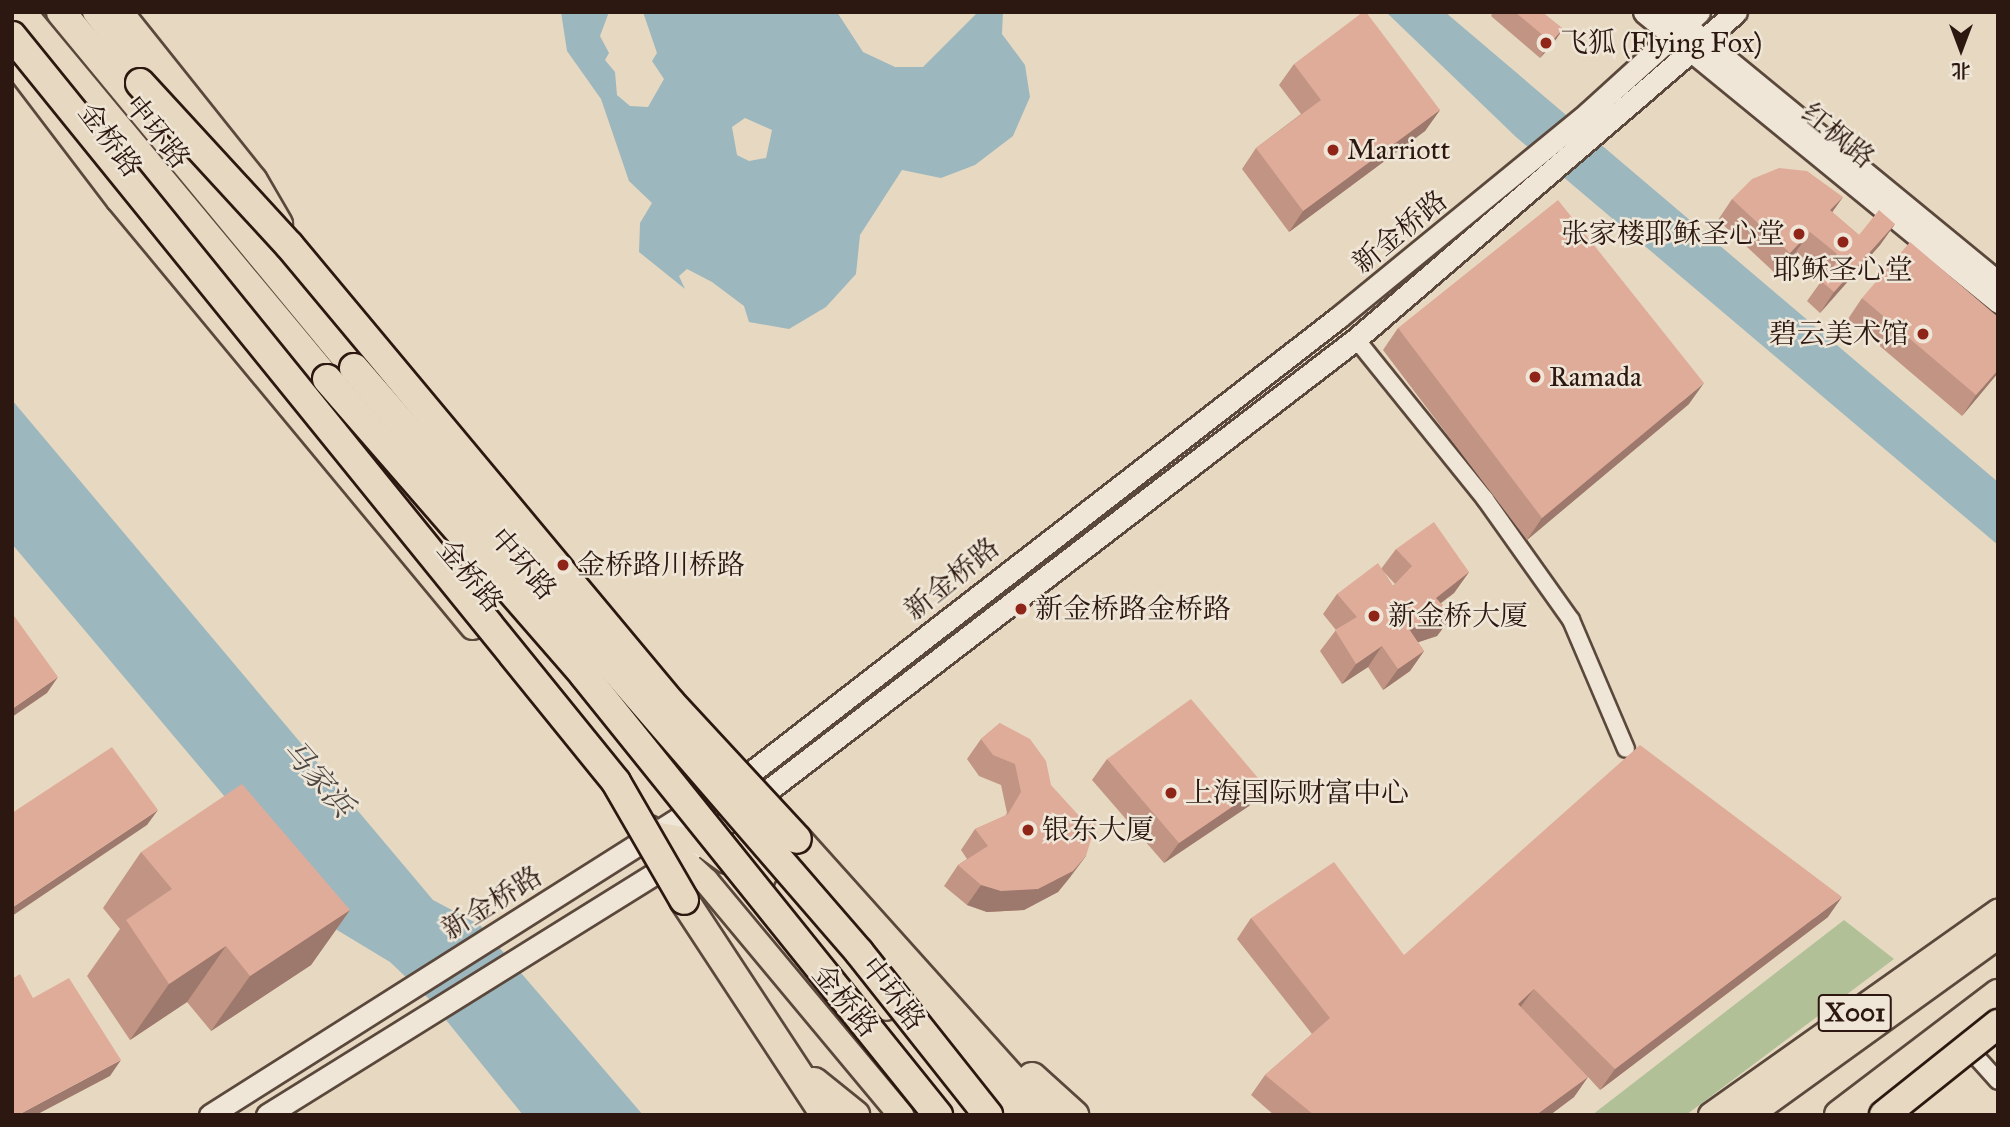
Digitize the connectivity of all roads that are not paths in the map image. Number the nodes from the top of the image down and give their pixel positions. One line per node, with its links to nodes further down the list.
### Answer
1 (21, 12): 40 (highway, 中环路, bridge)
2 (62, 12): 11 (highway, bridge); 24 (highway, 中环路, bridge)
3 (95, 12): 17 (main road, 金桥路)
4 (118, 12): 11 (highway, bridge)
5 (1644, 12): 7 (street, 红枫路)
6 (1736, 12): 9 (street, 新金桥路)
7 (1682, 21): 9 (street, 红枫路); 17 (street, 新金桥路)
8 (12, 36): 31 (highway, bridge)
9 (1698, 46): 12 (street, 红枫路); 13 (street, 红枫路); 14 (street, 新金桥路)
10 (12, 60): 20 (main road, 金桥路)
11 (289, 245): 15 (highway, bridge)
12 (1998, 282)
13 (1998, 302)
14 (1356, 339): 16 (street); 18 (street, 新金桥路)
15 (671, 703): 24 (highway, bridge); 27 (highway, bridge)
16 (1626, 749)
17 (712, 793): 18 (main road); 19 (main road, 金桥路); 20 (street, 新金桥路)
18 (751, 804): 19 (street, 新金桥路); 43 (main road, 金桥路)
19 (729, 820): 21 (street, 新金桥路); 30 (main road, 金桥路)
20 (654, 834): 21 (main road); 22 (main road, 金桥路); 35 (street, 新金桥路)
21 (700, 842): 22 (street, 新金桥路); 30 (main road)
22 (680, 858): 36 (street, 新金桥路); 39 (main road, 金桥路)
23 (1998, 912): 46 (main road, X001)
24 (834, 922): 42 (highway, 中环路, bridge)
25 (1998, 934): 47 (highway)
26 (1998, 949): 48 (highway, X001)
27 (930, 985): 44 (highway); 45 (highway)
28 (1998, 994): 49 (highway, X001)
29 (1998, 1012): 33 (main road)
30 (897, 1020): 41 (main road, 金桥路)
31 (763, 1021): 37 (highway); 38 (highway)
32 (1998, 1024): 51 (highway, bridge)
33 (1961, 1040): 34 (street); 50 (main road)
34 (1998, 1081)
35 (210, 1115)
36 (267, 1115)
37 (825, 1115)
38 (855, 1115)
39 (901, 1115)
40 (938, 1115)
41 (976, 1115)
42 (988, 1115)
43 (1013, 1115)
44 (1045, 1115)
45 (1074, 1115)
46 (1712, 1115)
47 (1747, 1115)
48 (1779, 1115)
49 (1839, 1115)
50 (1863, 1115)
51 (1884, 1115)

